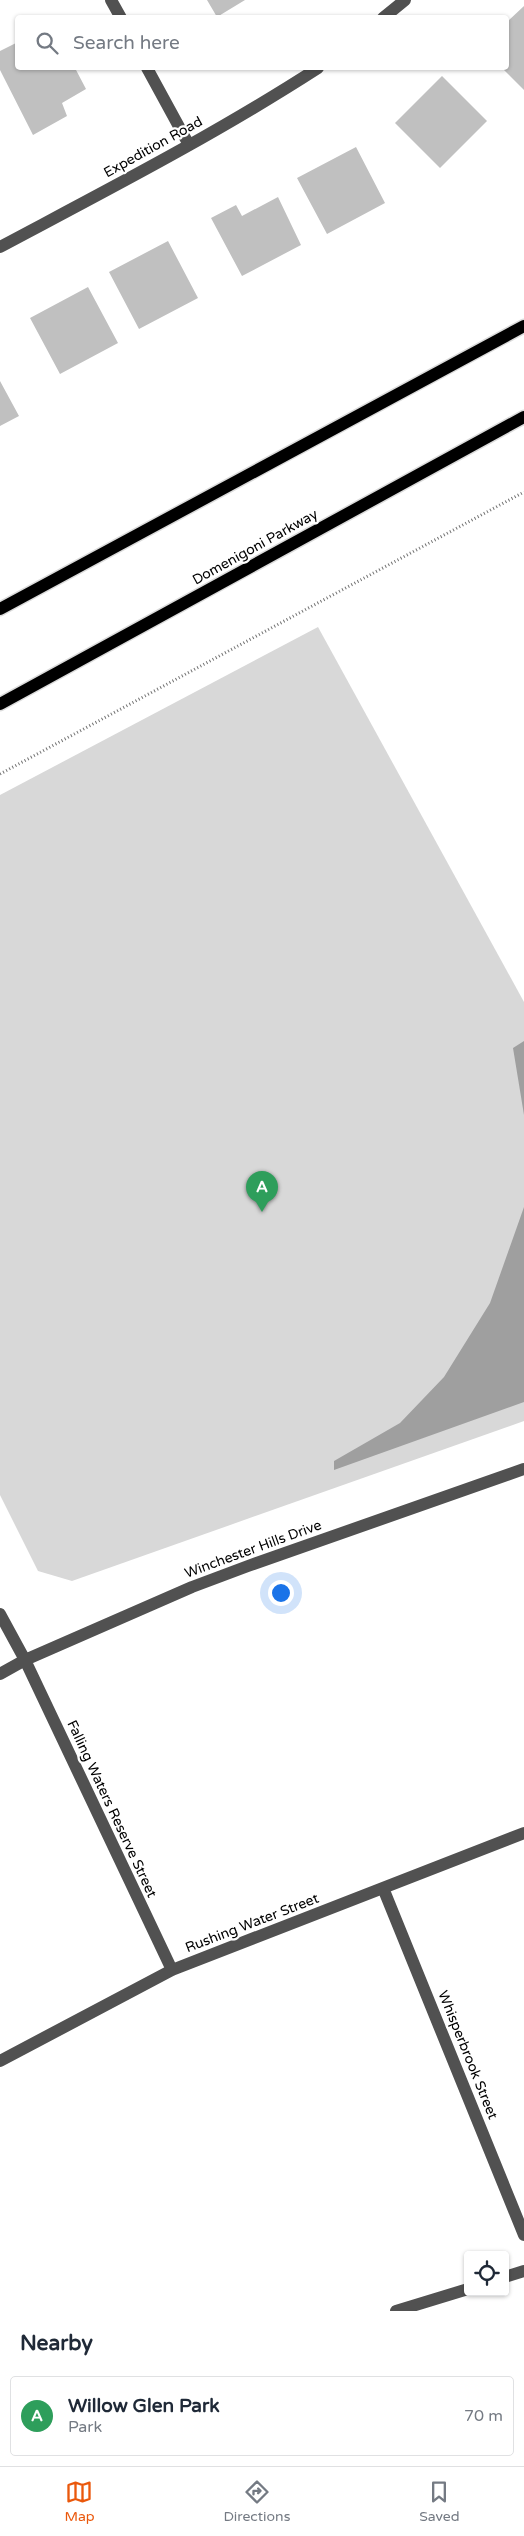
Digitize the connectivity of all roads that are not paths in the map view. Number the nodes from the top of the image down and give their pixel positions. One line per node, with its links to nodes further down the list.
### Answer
1 (111, 0): 3 (street)
2 (404, 0): 4 (street)
3 (118, 15)
4 (386, 15)
5 (148, 70): 7 (street)
6 (315, 70): 7 (street, Expedition Road)
7 (189, 145): 8 (street, Expedition Road)
8 (0, 247)
9 (524, 326): 11 (main road)
10 (524, 418): 12 (main road, Domenigoni Parkway)
11 (0, 609)
12 (0, 704)
13 (524, 1469): 15 (street, Winchester Hills Drive)
14 (0, 1614): 15 (street, Falling Waters Reserve Street)
15 (25, 1660): 16 (street, Winchester Hills Drive); 19 (street, Falling Waters Reserve Street)
16 (0, 1674)
17 (524, 1833): 18 (street, Rushing Water Street)
18 (383, 1888): 19 (street, Rushing Water Street); 21 (street, Whisperbrook Street)
19 (172, 1970): 20 (street, Rushing Water Street)
20 (0, 2061)
21 (524, 2234)
22 (524, 2271): 23 (street)
23 (509, 2276)
24 (464, 2290): 25 (street)
25 (396, 2311)

